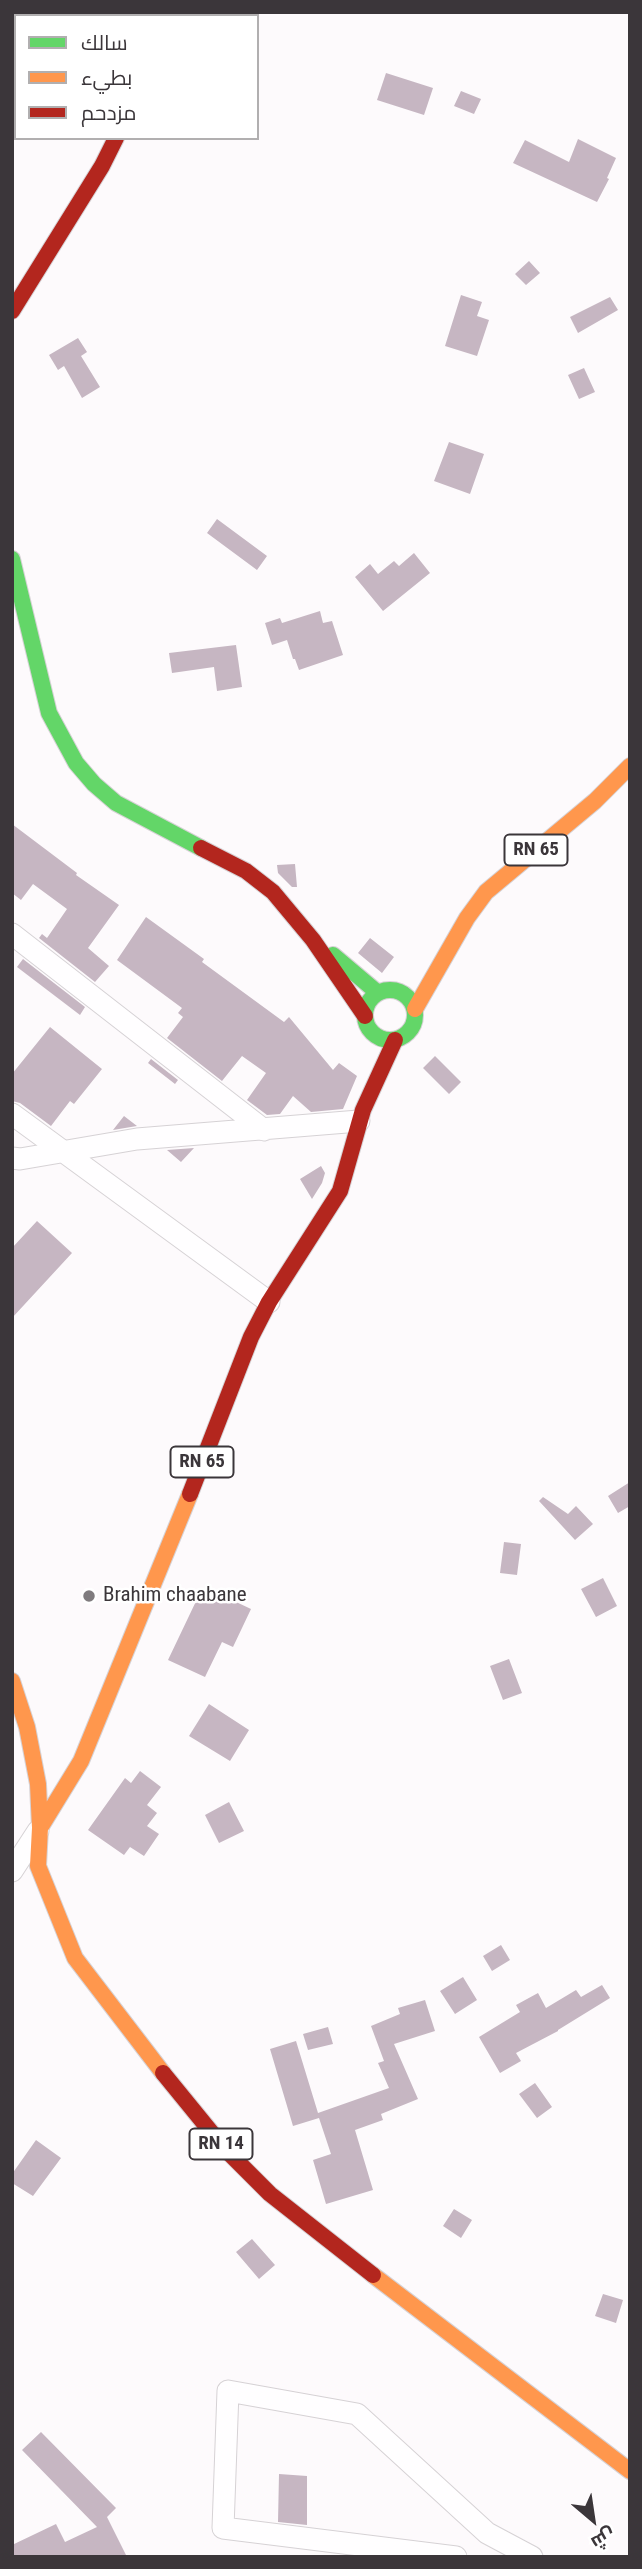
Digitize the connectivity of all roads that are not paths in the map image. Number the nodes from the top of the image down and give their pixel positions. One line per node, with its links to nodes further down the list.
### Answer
1 (115, 140): 2 (main road)
2 (12, 311)
3 (12, 559): 6 (main road)
4 (630, 766): 7 (main road, RN 65)
5 (12, 934): 17 (street)
6 (313, 940): 10 (main road); 12 (main road)
7 (453, 942): 8 (main road, RN 65); 11 (main road, RN 65)
8 (423, 966)
9 (408, 979): 10 (main road)
10 (382, 991): 11 (main road); 12 (main road)
11 (415, 1009): 13 (main road, RN 65)
12 (365, 1020): 13 (main road); 14 (main road, RN 65)
13 (395, 1040): 14 (main road, RN 65)
14 (366, 1100): 16 (main road, RN 65)
15 (12, 1114): 18 (street)
16 (359, 1121): 17 (street); 20 (main road, RN 65)
17 (264, 1130): 18 (street)
18 (62, 1151): 19 (street); 20 (street)
19 (12, 1158)
20 (270, 1301): 22 (main road, RN 65)
21 (12, 1681): 22 (main road, RN 14)
22 (40, 1828): 23 (street); 24 (main road, RN 14)
23 (12, 1871)
24 (630, 2471)
25 (456, 2557): 26 (street)
26 (532, 2557)

